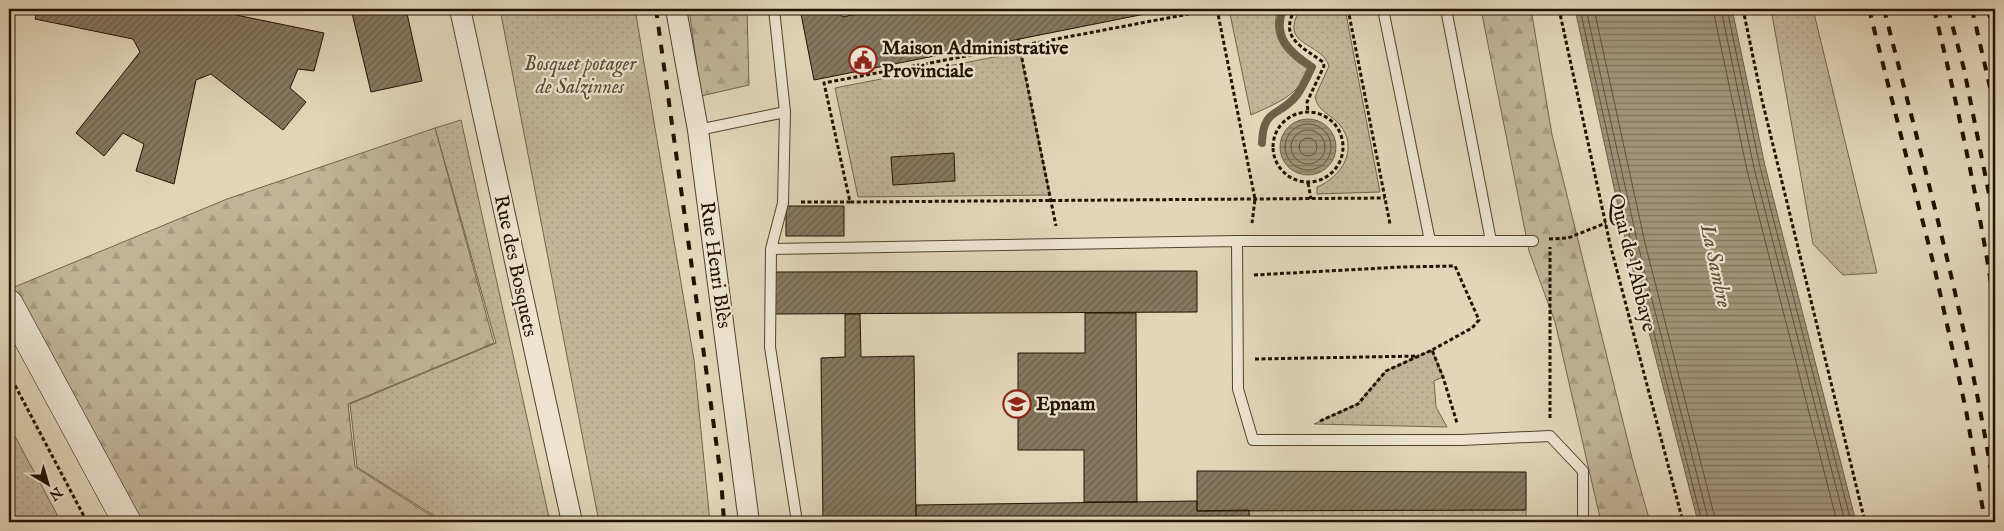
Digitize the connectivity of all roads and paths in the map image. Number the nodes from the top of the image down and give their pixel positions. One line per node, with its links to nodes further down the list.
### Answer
1 (460, 9): 44 (street, Rue des Bosquets)
2 (676, 9): 15 (street, Rue Henri Blès)
3 (774, 9): 13 (lane)
4 (1216, 9): 12 (path); 19 (path)
5 (1295, 9): 14 (path)
6 (1348, 9): 17 (path)
7 (1383, 9): 28 (lane)
8 (1446, 9): 29 (lane)
9 (1559, 9): 23 (path, Quai de l'Abbaye)
10 (1743, 9): 49 (path)
11 (1018, 39): 12 (path)
12 (1019, 46): 20 (path); 21 (path)
13 (785, 112): 15 (lane); 22 (lane)
14 (1308, 112): 16 (path); 16 (path)
15 (698, 130): 45 (street, Rue Henri Blès)
16 (1308, 183): 18 (path)
17 (1385, 198): 18 (path); 27 (path)
18 (1311, 199): 19 (path)
19 (1255, 200): 20 (path); 26 (path)
20 (1051, 201): 21 (path); 31 (path)
21 (850, 202): 22 (path)
22 (782, 203): 32 (lane)
23 (1606, 223): 24 (path); 48 (path, Quai de l'Abbaye)
24 (1550, 239): 30 (path); 39 (path)
25 (1237, 241): 26 (lane); 31 (lane); 41 (lane)
26 (1250, 241): 27 (lane)
27 (1393, 241): 28 (lane)
28 (1430, 241): 29 (lane)
29 (1491, 241): 30 (lane)
30 (1533, 241)
31 (1059, 244): 32 (lane)
32 (772, 249): 46 (lane)
33 (1251, 284): 35 (path)
34 (9, 304): 43 (main road)
35 (1432, 350): 36 (path); 40 (path)
36 (1419, 356): 37 (path); 41 (path)
37 (1250, 359)
38 (9, 374): 42 (path)
39 (1550, 436): 40 (lane); 47 (lane)
40 (1462, 440): 41 (lane)
41 (1294, 441)
42 (87, 522)
43 (127, 522)
44 (572, 522)
45 (749, 522)
46 (797, 522)
47 (1583, 522)
48 (1683, 522)
49 (1865, 522)

